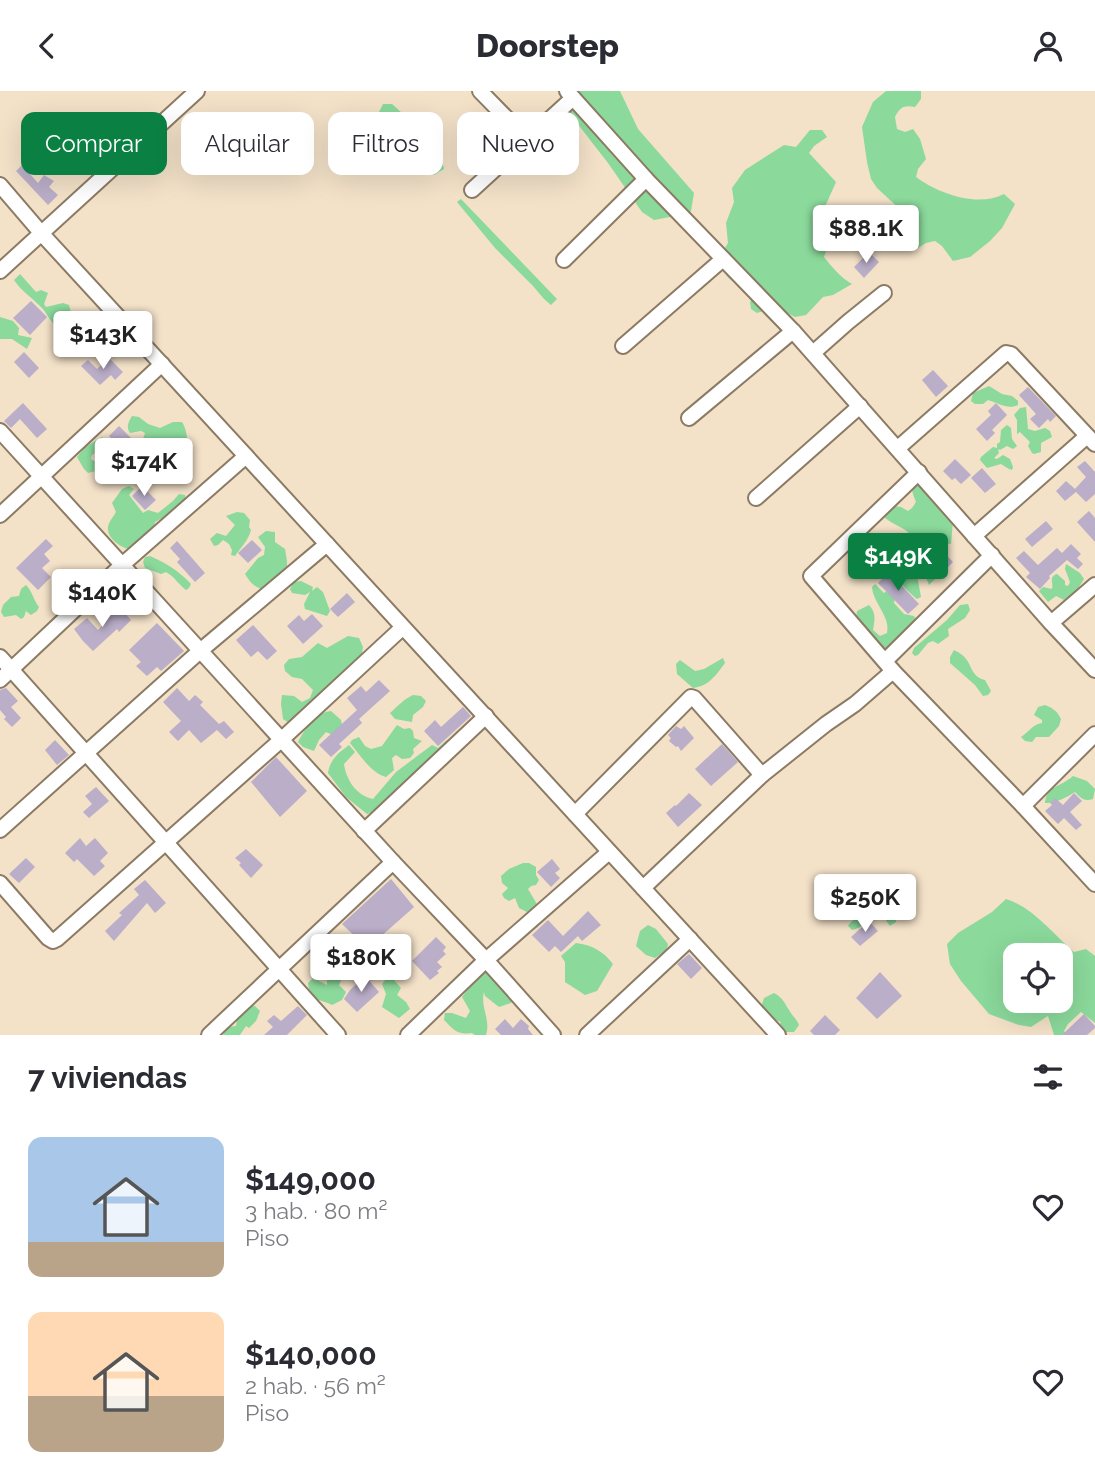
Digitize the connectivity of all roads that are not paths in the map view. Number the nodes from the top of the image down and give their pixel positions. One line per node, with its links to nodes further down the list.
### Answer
1 (197, 91): 10 (street)
2 (480, 91): 4 (street)
3 (570, 95): 5 (street); 7 (street)
4 (501, 112)
5 (553, 112)
6 (488, 175): 9 (street)
7 (646, 179): 11 (street); 12 (street)
8 (0, 185): 10 (street)
9 (472, 190)
10 (42, 233): 13 (street); 18 (street)
11 (723, 259): 15 (street); 16 (street)
12 (564, 260)
13 (0, 271)
14 (884, 293): 17 (street)
15 (793, 331): 17 (street); 20 (street)
16 (623, 346)
17 (813, 353): 19 (street)
18 (162, 364): 24 (street); 26 (street)
19 (860, 406): 23 (street); 27 (street)
20 (689, 418)
21 (0, 431): 26 (street)
22 (1091, 440): 23 (street); 29 (street)
23 (898, 448): 25 (street)
24 (246, 456): 30 (street); 32 (street)
25 (919, 472): 29 (street); 38 (street)
26 (41, 475): 28 (street); 32 (street)
27 (756, 498)
28 (0, 515)
29 (974, 535): 31 (street)
30 (327, 544): 35 (street); 36 (street)
31 (992, 555): 34 (street); 38 (street)
32 (122, 565): 36 (street); 39 (street)
33 (1095, 585): 34 (street)
34 (1051, 623): 40 (street)
35 (402, 628): 42 (street); 44 (street)
36 (200, 651): 44 (street); 45 (street)
37 (0, 657): 39 (street)
38 (889, 666): 46 (street); 47 (street)
39 (12, 670): 41 (street); 45 (street)
40 (1095, 670)
41 (0, 680)
42 (486, 716): 48 (street); 50 (street)
43 (1095, 734): 47 (street)
44 (281, 740): 50 (street); 51 (street)
45 (85, 753): 49 (street); 51 (street)
46 (762, 775): 48 (street); 56 (street)
47 (1023, 806): 55 (street)
48 (575, 814): 52 (street)
49 (0, 830)
50 (364, 831): 53 (street)
51 (167, 841): 54 (street); 59 (street)
52 (609, 852): 56 (street); 58 (street)
53 (393, 862): 58 (street); 59 (street)
54 (0, 883)
55 (1095, 884)
56 (643, 888): 57 (street)
57 (690, 939): 64 (street); 65 (street)
58 (486, 960): 62 (street); 63 (street)
59 (278, 968): 60 (street); 61 (street)
60 (209, 1035)
61 (338, 1035)
62 (408, 1035)
63 (554, 1035)
64 (587, 1035)
65 (778, 1035)

